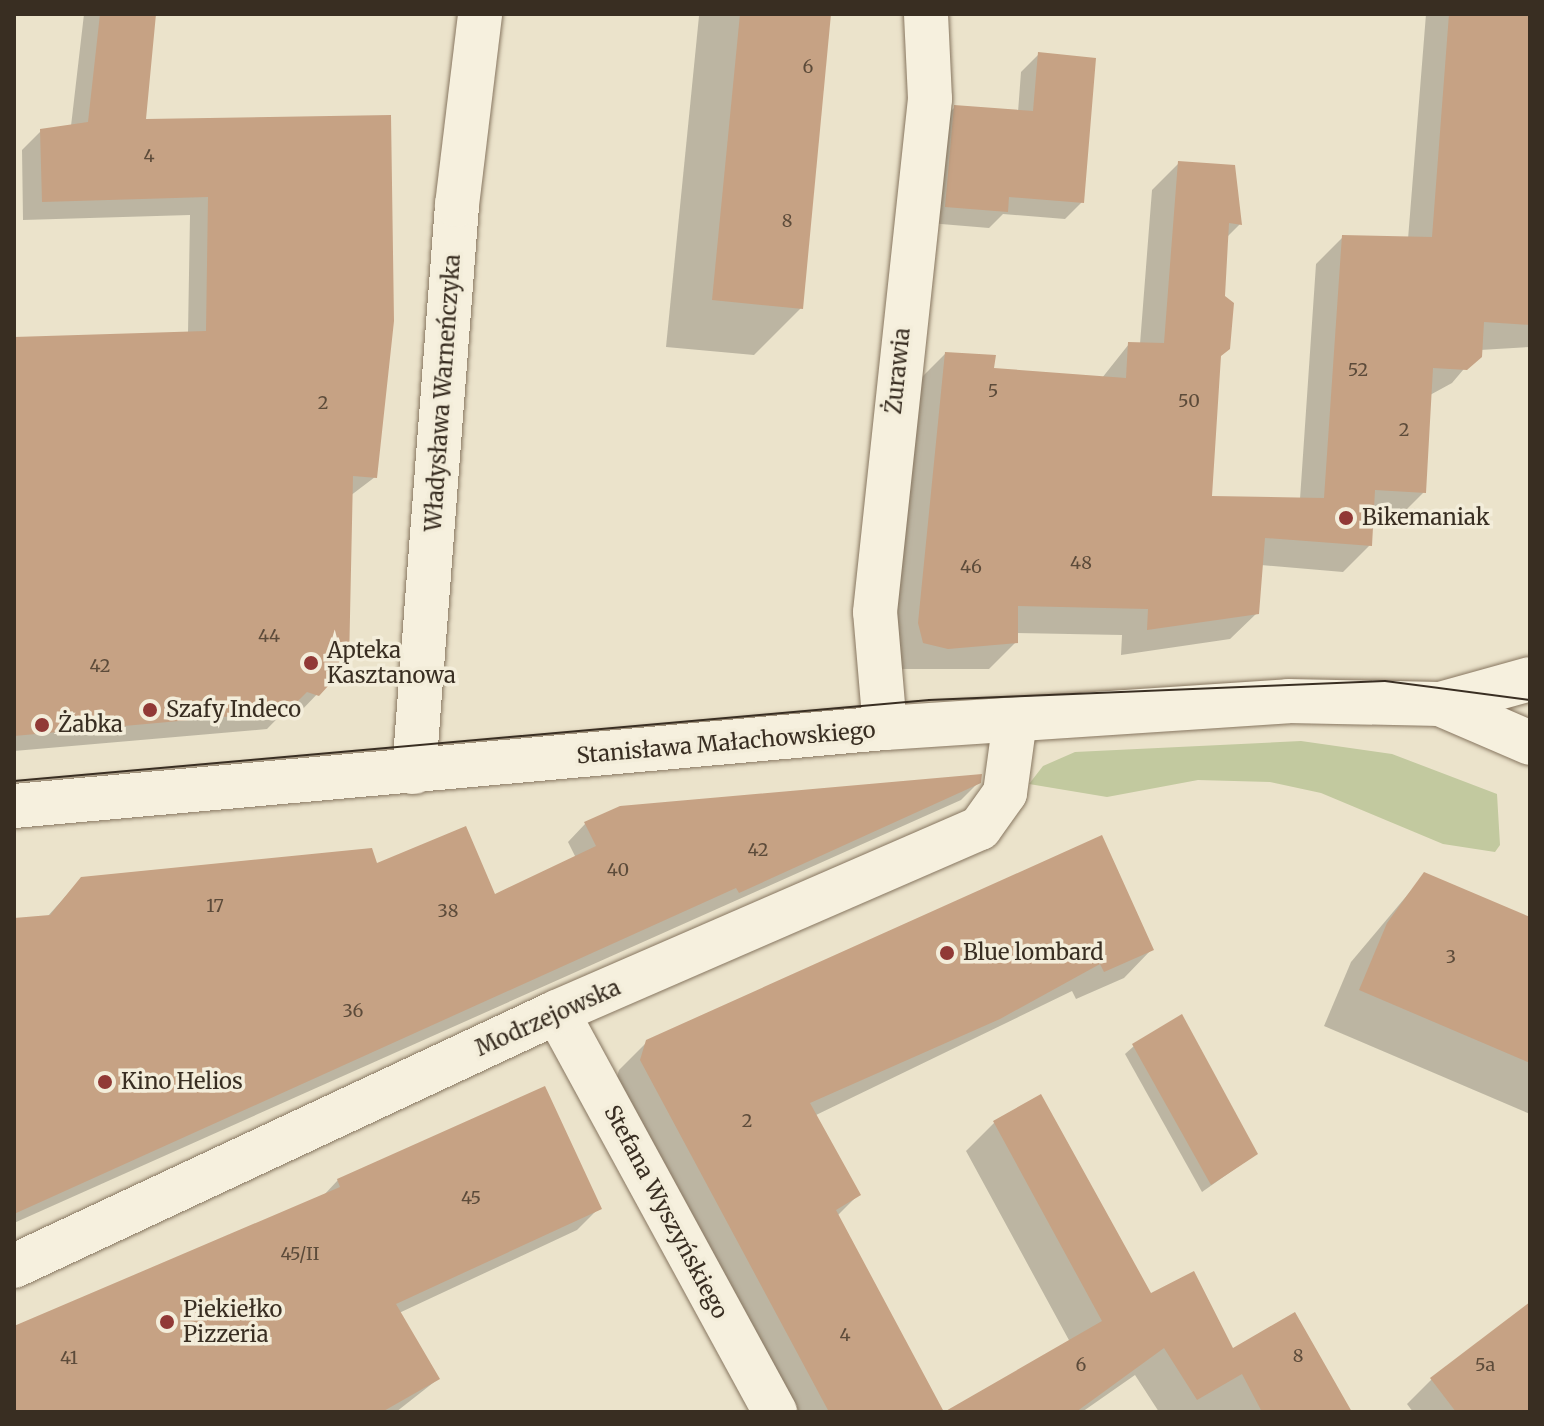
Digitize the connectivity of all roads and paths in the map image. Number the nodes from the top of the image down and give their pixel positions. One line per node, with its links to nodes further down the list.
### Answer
1 (480, 14): 8 (street, Władysława Warneńczyka)
2 (926, 14): 6 (street, Żurawia)
3 (1530, 679): 4 (street, Stanisława Małachowskiego)
4 (1440, 704): 5 (street, Stanisława Małachowskiego); 7 (street, Stanisława Małachowskiego)
5 (1015, 720): 6 (street, Stanisława Małachowskiego); 10 (street, Modrzejowska)
6 (885, 728): 8 (street, Stanisława Małachowskiego)
7 (1530, 743)
8 (414, 772): 9 (street, Stanisława Małachowskiego)
9 (14, 806)
10 (557, 1012): 11 (street, Modrzejowska); 12 (street, Stefana Wyszyńskiego)
11 (14, 1266)
12 (775, 1412)

